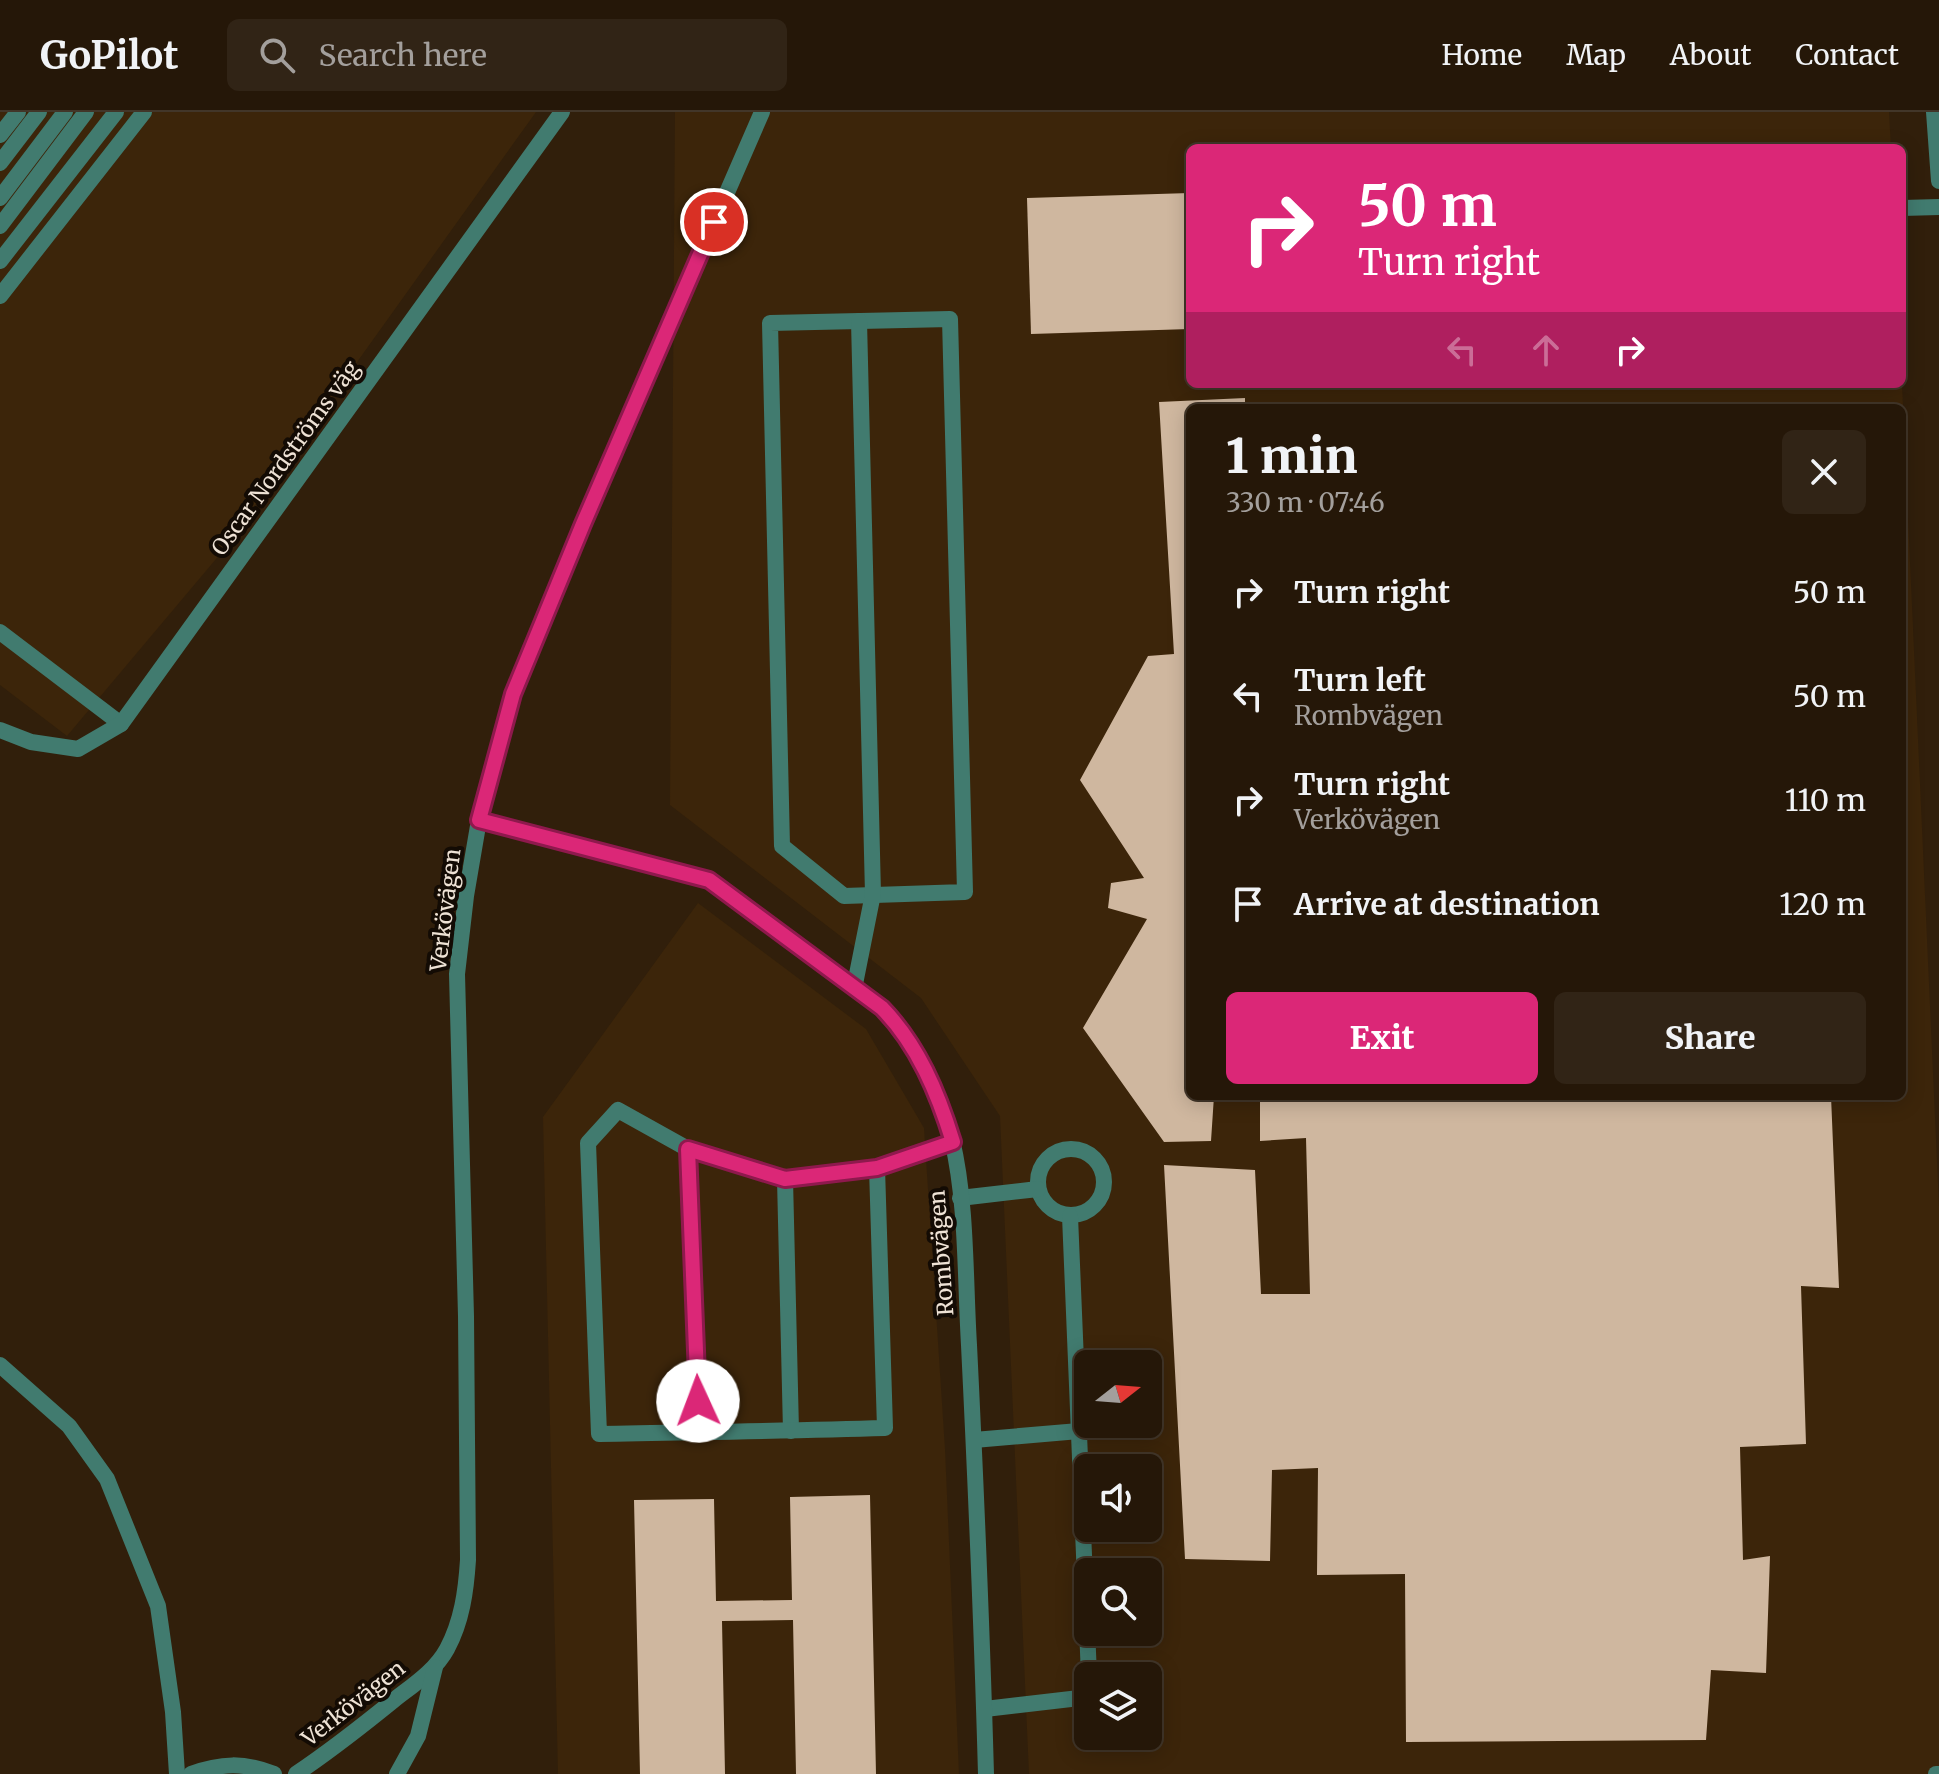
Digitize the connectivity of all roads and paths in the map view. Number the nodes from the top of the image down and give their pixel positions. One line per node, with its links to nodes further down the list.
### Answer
1 (18, 112): 10 (street)
2 (39, 112): 11 (street)
3 (65, 112): 13 (street)
4 (86, 112): 16 (street)
5 (116, 112): 17 (street)
6 (144, 112): 18 (street)
7 (562, 112): 21 (street, Oscar Nordströms väg)
8 (762, 112): 23 (street, Verkövägen)
9 (1934, 112): 12 (street)
10 (0, 135)
11 (0, 163)
12 (1939, 181)
13 (0, 198)
14 (1939, 207): 15 (street)
15 (1906, 208)
16 (0, 226)
17 (0, 261)
18 (0, 296)
19 (859, 321): 24 (street); 24 (street); 24 (street)
20 (0, 632): 21 (street)
21 (121, 724): 22 (street, Oscar Nordströms väg)
22 (0, 730)
23 (479, 820): 25 (street, Rombvägen); 41 (street, Verkövägen)
24 (873, 894): 25 (street)
25 (854, 989): 26 (street, Rombvägen)
26 (953, 1142): 28 (street); 31 (street, Rombvägen)
27 (688, 1149): 29 (street); 37 (street); 37 (street)
28 (877, 1168): 29 (street); 35 (street)
29 (785, 1179): 35 (street)
30 (1038, 1189): 31 (street); 32 (street); 32 (street)
31 (960, 1198): 39 (street, Rombvägen)
32 (1070, 1216): 33 (street)
33 (1076, 1350)
34 (0, 1365): 44 (street)
35 (791, 1431): 37 (street)
36 (1074, 1431): 39 (street)
37 (700, 1432)
38 (1079, 1438): 40 (street)
39 (974, 1440): 43 (street, Rombvägen)
40 (1088, 1662)
41 (435, 1667): 47 (street, Verkövägen); 48 (street, Verkövägen)
42 (1074, 1699): 43 (street)
43 (985, 1709): 49 (street, Rombvägen)
44 (177, 1774)
45 (191, 1774): 46 (street)
46 (274, 1774)
47 (296, 1774)
48 (397, 1774)
49 (986, 1774)

